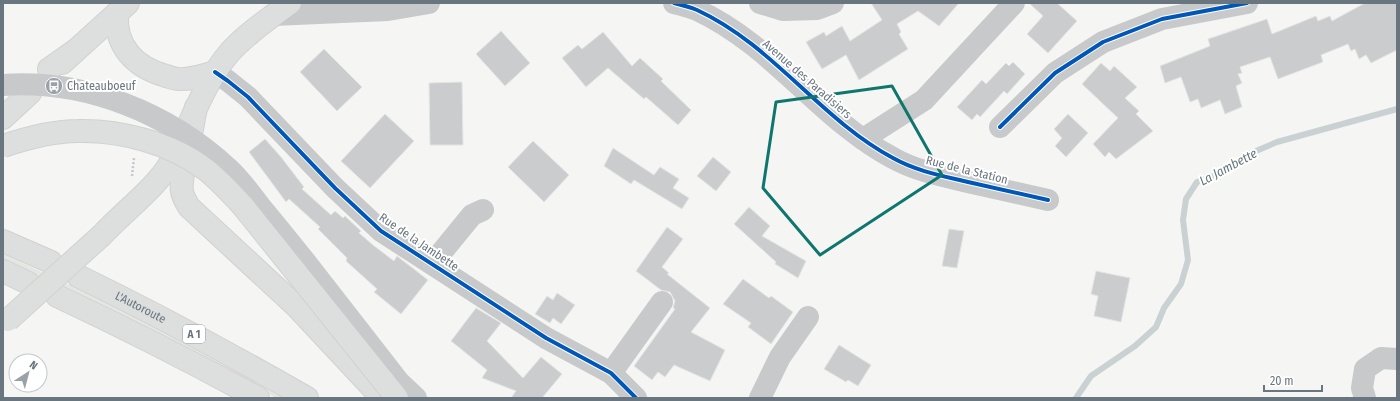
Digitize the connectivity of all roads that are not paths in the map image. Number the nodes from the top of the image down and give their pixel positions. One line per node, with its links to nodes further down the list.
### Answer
1 (429, 3): 7 (street)
2 (674, 3): 17 (street, Avenue des Paradisiers)
3 (760, 3): 4 (street)
4 (833, 3)
5 (1014, 3): 17 (street)
6 (1247, 3): 16 (street)
7 (385, 6): 9 (street)
8 (122, 8): 10 (main road); 11 (main road)
9 (282, 9): 11 (main road)
10 (53, 69)
11 (215, 72): 15 (main road); 23 (street, Rue de la Jambette)
12 (3, 85): 37 (street, bridge)
13 (30, 93): 14 (main road)
14 (3, 118)
15 (192, 121)
16 (1000, 127)
17 (863, 139): 19 (street, Rue de la Station)
18 (3, 146): 36 (main road, bridge)
19 (1048, 200)
20 (483, 210): 23 (street)
21 (3, 241): 22 (main road)
22 (51, 262)
23 (432, 264): 32 (street, Rue de la Jambette)
24 (3, 271): 26 (main road)
25 (78, 276): 34 (main road, L'Autoroute / A 1)
26 (28, 283)
27 (57, 296): 33 (main road, A 1)
28 (662, 302): 32 (street)
29 (808, 317): 39 (street)
30 (5, 323): 35 (main road, bridge)
31 (1397, 359): 40 (street)
32 (611, 373): 38 (street, Rue de la Jambette)
33 (258, 398)
34 (307, 398)
35 (382, 398)
36 (397, 398)
37 (416, 398)
38 (636, 398)
39 (760, 398)
40 (1365, 398)

